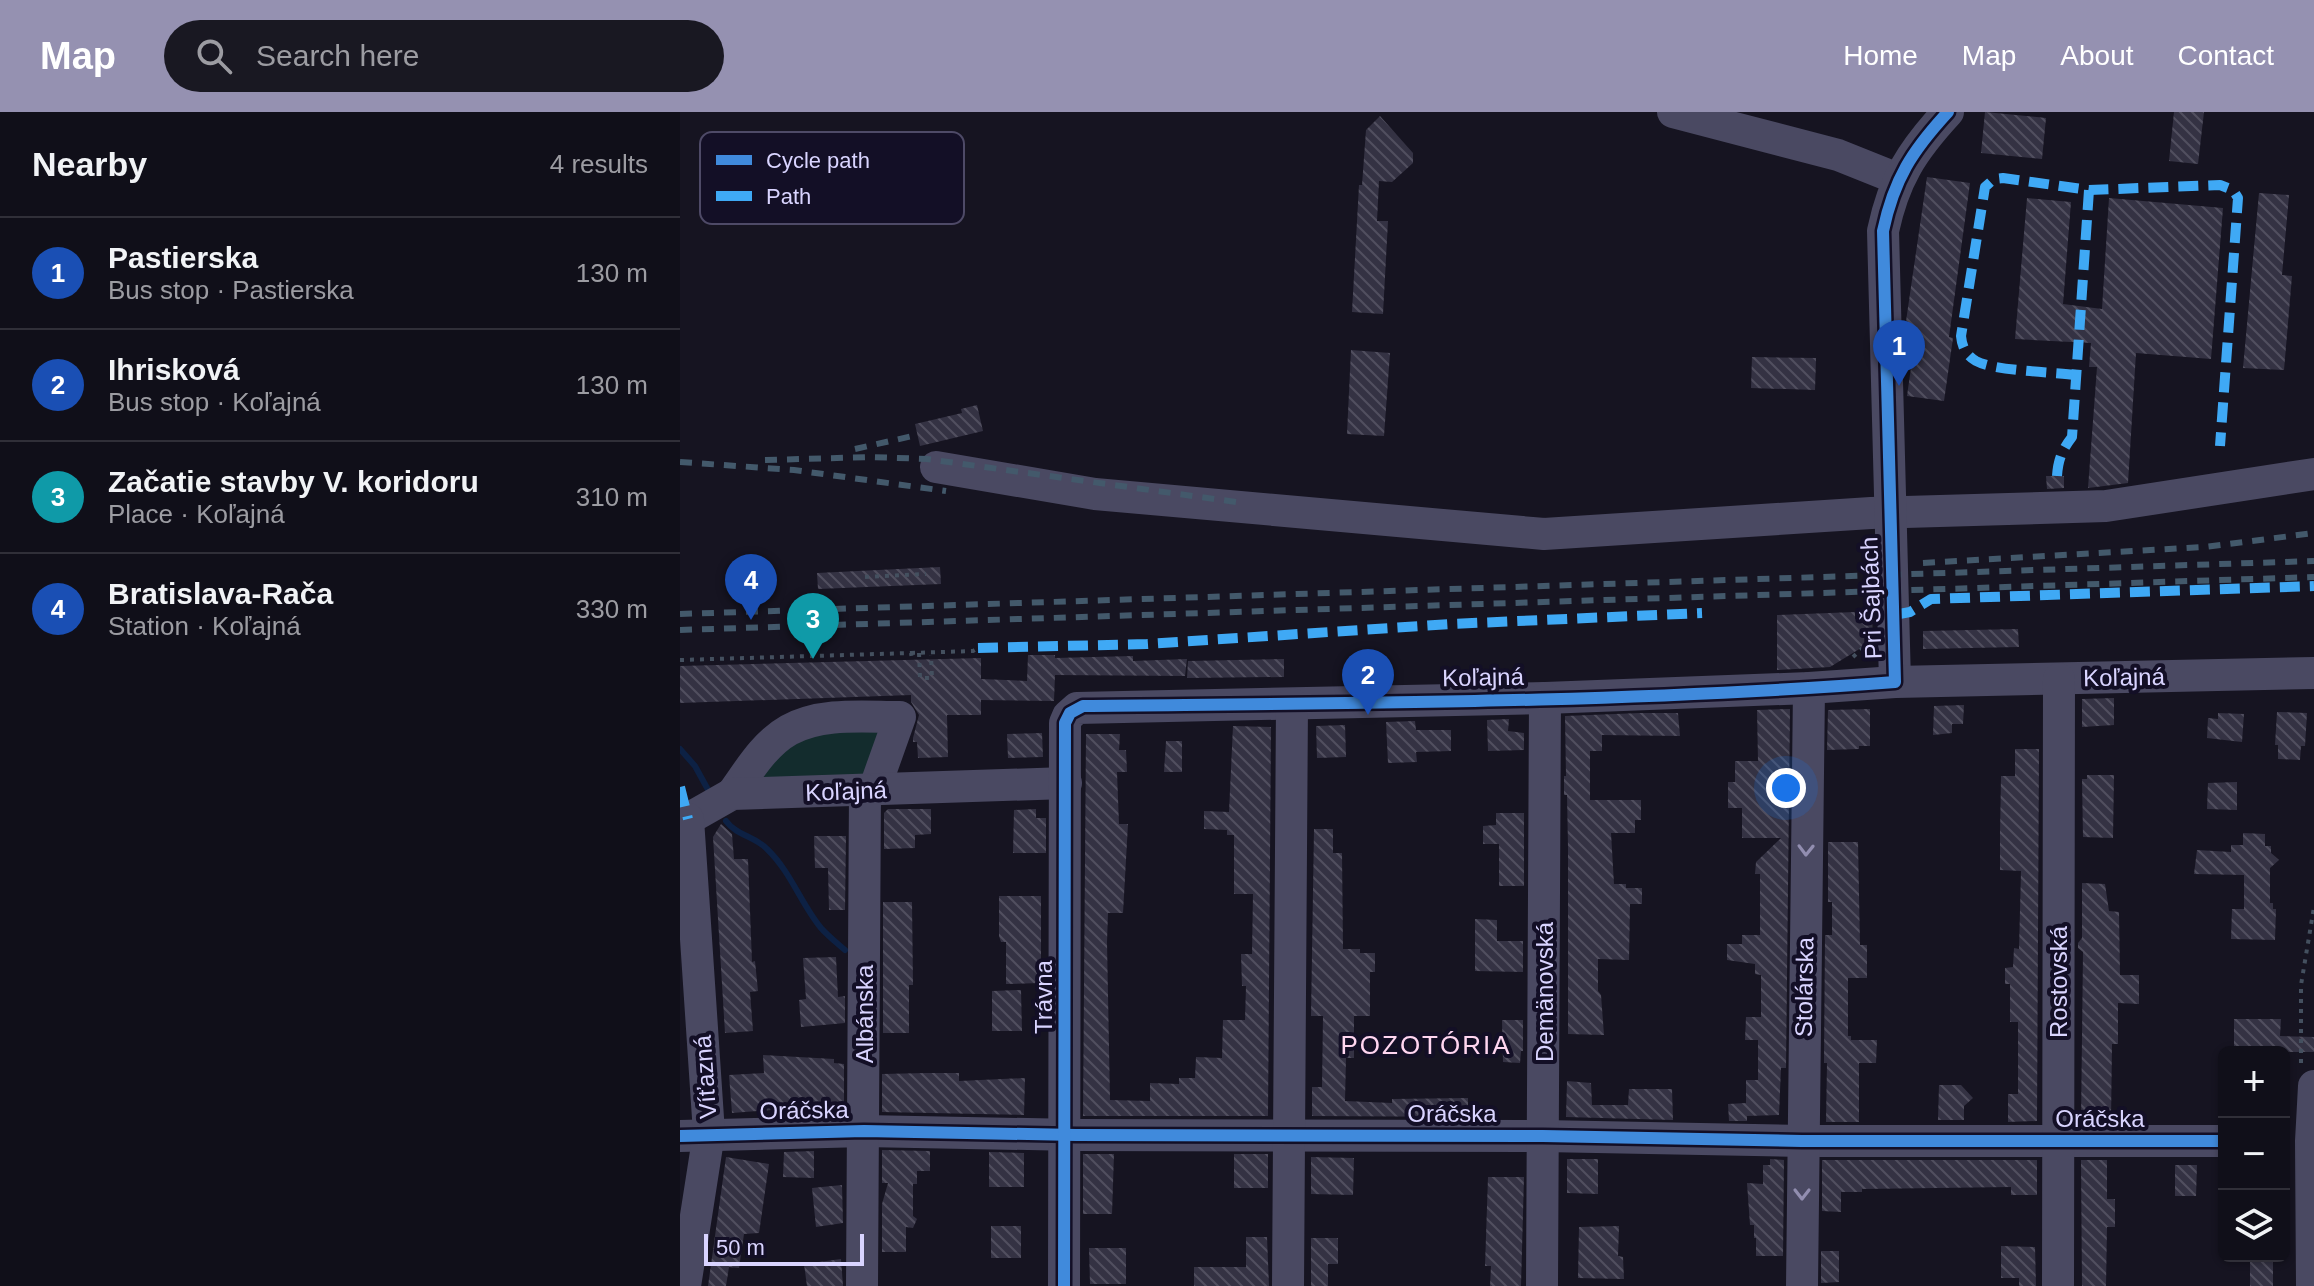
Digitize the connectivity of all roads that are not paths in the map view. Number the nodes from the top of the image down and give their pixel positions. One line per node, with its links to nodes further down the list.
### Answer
1 (1673, 112): 3 (street)
2 (1948, 112): 3 (street)
3 (1898, 179): 6 (street, Pri Šajbách)
4 (936, 467): 6 (street)
5 (2314, 474): 6 (street)
6 (1890, 514): 9 (street, Pri Šajbách)
7 (2314, 673): 8 (street, Koľajná)
8 (2059, 679): 9 (street, Koľajná); 24 (street, Rostovská)
9 (1895, 682): 10 (street, Koľajná)
10 (1809, 688): 11 (street, Koľajná); 25 (street, Stolárska, one-way to 25)
11 (1545, 698): 12 (street, Koľajná); 23 (street, Demänovská)
12 (1292, 704): 13 (street, Koľajná); 22 (street)
13 (1073, 711): 14 (street, Trávna)
14 (1066, 783): 15 (street, Koľajná); 21 (street, Trávna)
15 (870, 790): 16 (street, Koľajná); 16 (street, Albánska); 19 (street, Albánska)
16 (732, 794): 17 (street, Koľajná)
17 (684, 819): 20 (street, Víťazná)
18 (2314, 1086): 27 (street)
19 (864, 1131): 20 (street, Oráčska); 21 (street, Oráčska); 29 (street, Albánska)
20 (694, 1134): 28 (street, Víťazná)
21 (1065, 1135): 22 (street, Oráčska); 30 (street, Trávna)
22 (1288, 1135): 23 (street, Oráčska); 31 (street)
23 (1543, 1136): 25 (street, Oráčska); 32 (street, Demänovská)
24 (2058, 1140): 25 (street, Oráčska); 26 (street, Oráčska); 34 (street, Rostovská)
25 (1802, 1141): 33 (street, Stolárska, one-way to 33)
26 (2218, 1141)
27 (2298, 1141): 35 (street)
28 (685, 1286)
29 (862, 1286)
30 (1064, 1286)
31 (1288, 1286)
32 (1542, 1286)
33 (1802, 1286)
34 (2058, 1286)
35 (2312, 1286)

